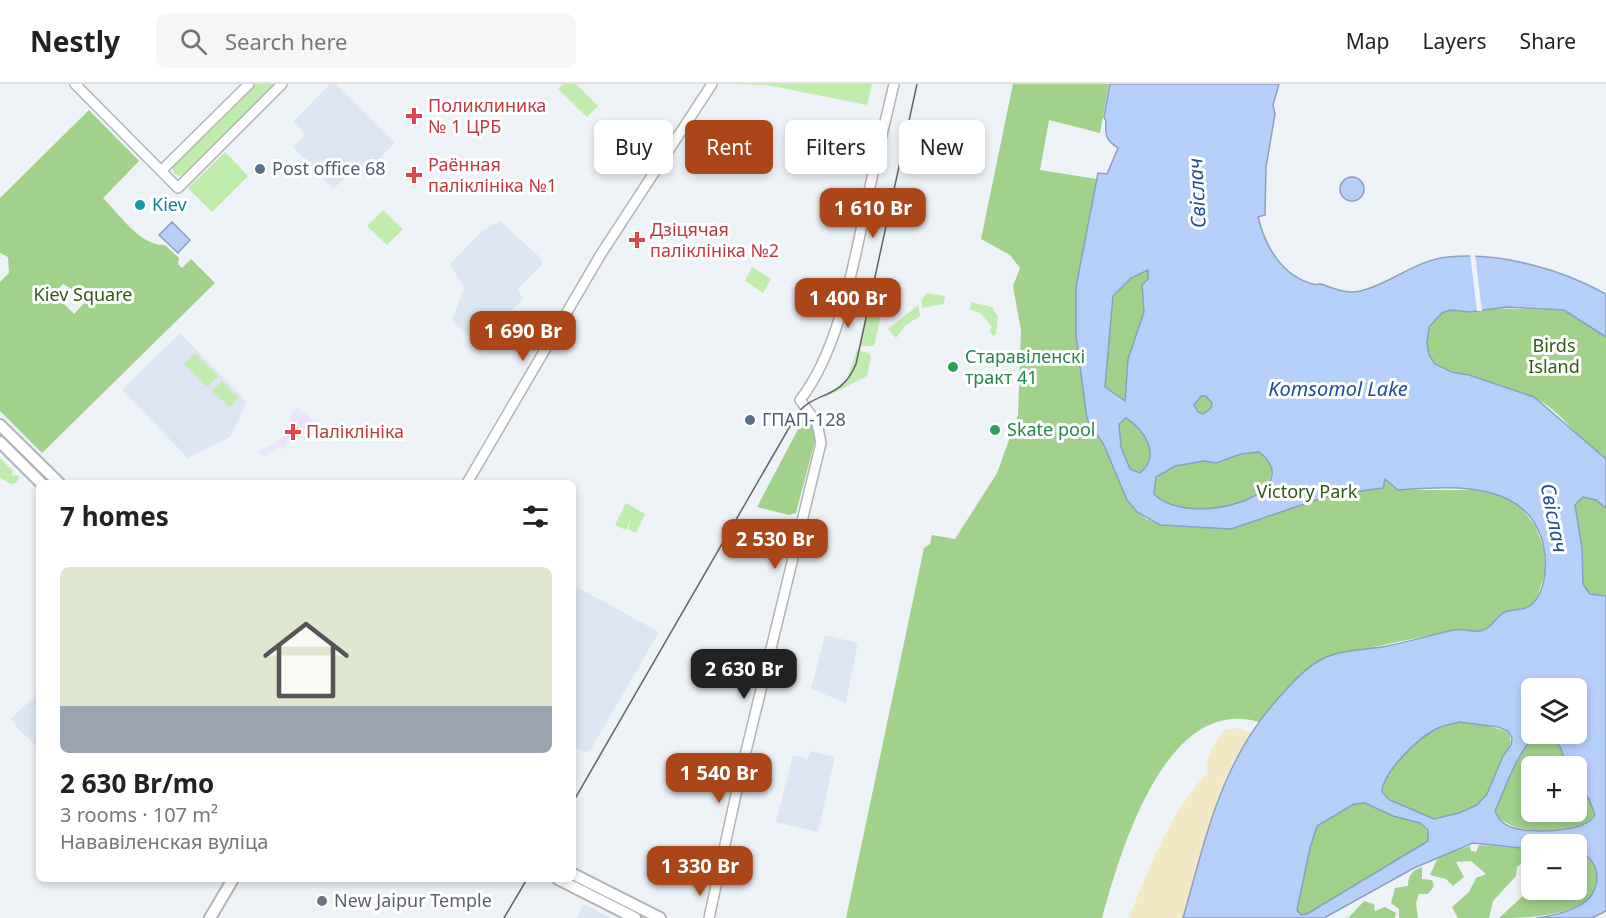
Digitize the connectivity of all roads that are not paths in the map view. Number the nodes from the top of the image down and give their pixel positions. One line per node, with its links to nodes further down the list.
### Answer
1 (75, 84): 6 (main road)
2 (249, 84): 6 (main road)
3 (282, 84): 6 (main road)
4 (712, 84): 11 (main road)
5 (894, 84): 17 (main road)
6 (161, 171)
7 (0, 424): 10 (main road)
8 (0, 442): 9 (main road)
9 (39, 480)
10 (56, 480)
11 (469, 480)
12 (576, 880): 15 (main road); 16 (main road)
13 (231, 882): 14 (main road)
14 (210, 918)
15 (635, 918)
16 (660, 918)
17 (709, 918)

